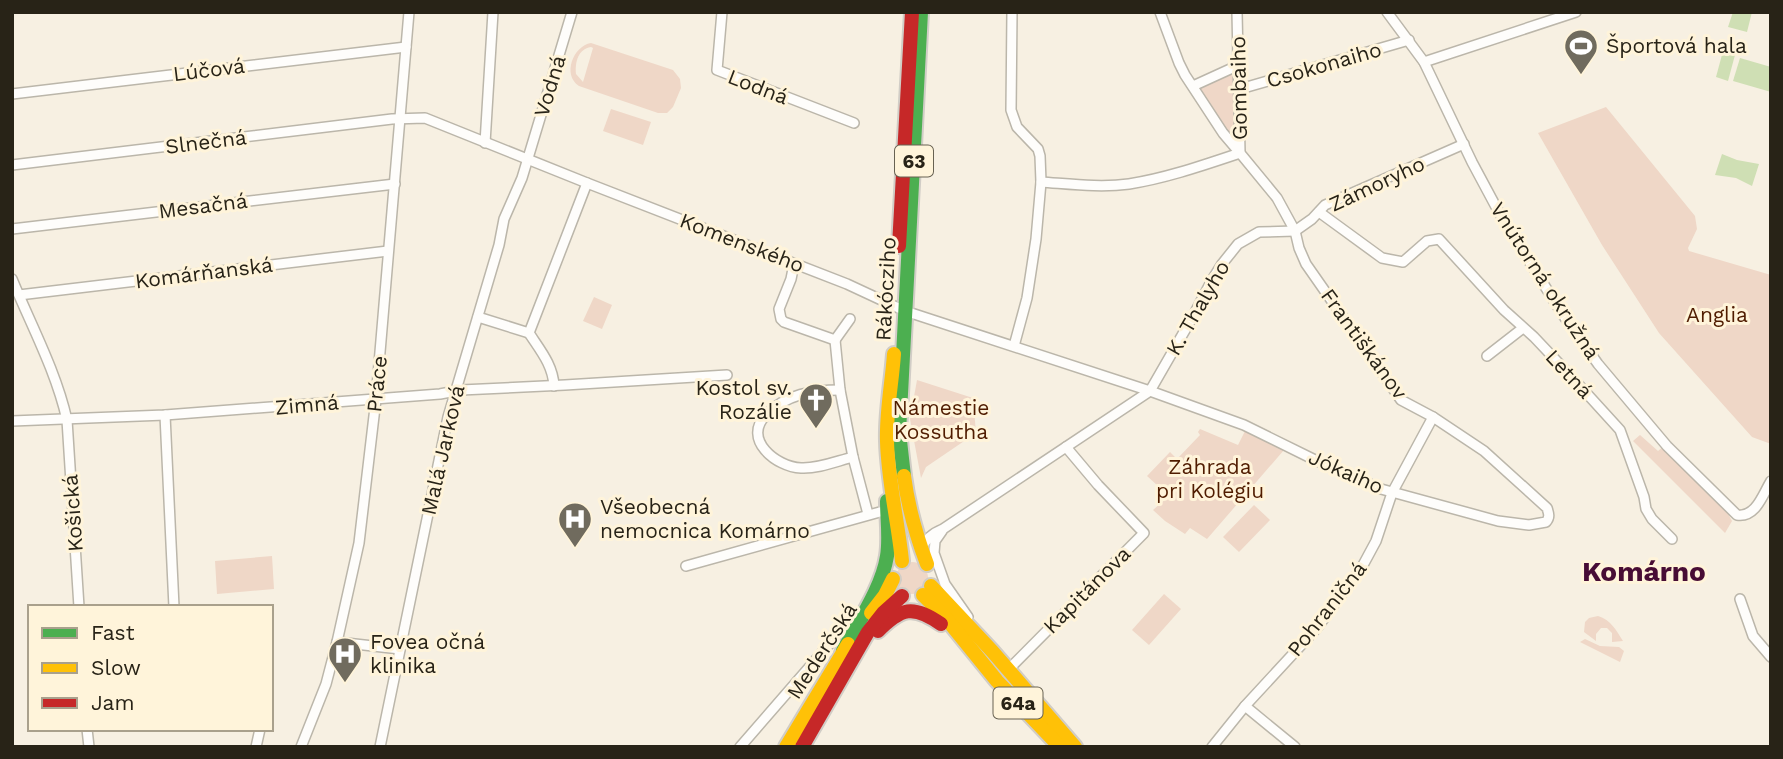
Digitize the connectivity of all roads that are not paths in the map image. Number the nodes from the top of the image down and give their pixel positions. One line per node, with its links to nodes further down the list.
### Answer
1 (409, 12): 13 (street, Práce)
2 (493, 12): 21 (street)
3 (572, 12): 24 (street, Vodná)
4 (722, 12): 20 (street, Lodná)
5 (912, 12): 36 (main road, Rákócziho / 63)
6 (921, 12): 36 (main road, Rákócziho / 63)
7 (1012, 12): 26 (street)
8 (1160, 12): 16 (street)
9 (1237, 12): 15 (street, Gombaiho)
10 (1387, 12): 12 (street, Vnútorná okružná)
11 (1576, 12): 14 (street)
12 (1409, 40): 14 (street, Vnútorná okružná); 17 (street, Csokonaiho)
13 (406, 47): 18 (street, Lúčová); 19 (street, Práce)
14 (1424, 62): 22 (street, Vnútorná okružná)
15 (1239, 65): 16 (street); 17 (street, Gombaiho)
16 (1193, 86): 23 (street)
17 (1240, 89): 23 (street, Gombaiho)
18 (12, 94)
19 (400, 119): 21 (street, Komenského); 25 (street, Slnečná); 28 (street, Práce)
20 (855, 123)
21 (485, 143): 24 (street, Komenského)
22 (1464, 144): 29 (street, Zámoryho); 57 (street, Vnútorná okružná)
23 (1240, 153): 26 (street); 31 (street, Gombaiho)
24 (528, 159): 27 (street, Komenského); 37 (street, Malá Jarková)
25 (12, 165)
26 (1041, 182): 42 (street)
27 (587, 183): 33 (street, Komenského); 40 (street)
28 (394, 184): 30 (street, Mesačná); 32 (street, Práce)
29 (1320, 212): 31 (street, Zámoryho); 39 (street, Letná)
30 (12, 229)
31 (1295, 231): 48 (street, K. Thalyho); 51 (street, Františkánov)
32 (388, 251): 35 (street, Komárňanská); 49 (street, Práce)
33 (794, 264): 36 (street, Komenského); 41 (street)
34 (12, 279): 35 (street, Košická)
35 (19, 295): 52 (street, Košická)
36 (900, 309): 42 (street); 54 (main road, Rákócziho / 63); 64 (main road, Rákócziho / 63)
37 (478, 317): 40 (street); 47 (street, Malá Jarková)
38 (849, 318): 41 (street)
39 (1523, 328): 43 (street); 63 (street, Letná)
40 (529, 333): 45 (street)
41 (835, 340): 46 (street)
42 (1014, 346): 48 (street)
43 (1487, 356)
44 (727, 374): 45 (street, Zimná)
45 (554, 386): 47 (street, Zimná)
46 (840, 390): 56 (street); 56 (street)
47 (455, 391): 49 (street, Zimná); 76 (street, Malá Jarková)
48 (1150, 391): 55 (street); 58 (street, Jókaiho)
49 (376, 399): 50 (street, Zimná); 75 (street, Práce)
50 (165, 415): 52 (street, Zimná); 73 (street)
51 (1433, 417): 58 (street, Pohraničná); 61 (street, Františkánov)
52 (67, 419): 53 (street, Zimná); 72 (street, Košická)
53 (12, 421)
54 (887, 444): 59 (main road, 63); 65 (main road, Rákócziho / 63)
55 (1066, 447): 62 (street); 81 (street, Kapitánova)
56 (853, 457): 60 (street)
57 (1771, 481)
58 (1392, 492): 61 (street, Jókaiho); 83 (street, Pohraničná)
59 (887, 510): 60 (street); 77 (main road, 63)
60 (868, 514): 67 (street)
61 (1548, 519)
62 (943, 529): 64 (street); 78 (street)
63 (1672, 539)
64 (922, 548): 66 (main road, Rákócziho / 63)
65 (902, 561): 66 (main road); 68 (main road, 63)
66 (927, 564): 69 (main road, 63)
67 (686, 566)
68 (892, 579): 70 (main road); 77 (main road, Mederčská / 63)
69 (927, 591): 70 (main road); 78 (main road, 64a); 80 (main road, 64a)
70 (902, 596): 82 (main road, Mederčská)
71 (1740, 599): 79 (street)
72 (79, 605)
73 (174, 605)
74 (839, 633): 84 (street, Mederčská)
75 (337, 642): 76 (street); 85 (street, Práce)
76 (400, 649): 86 (street, Malá Jarková)
77 (843, 650): 87 (main road, Mederčská / 63)
78 (992, 651): 81 (main road, 64a)
79 (1771, 657)
80 (977, 658): 82 (main road); 89 (main road, 64a)
81 (1008, 670): 90 (main road, 64a)
82 (844, 672): 88 (main road, Mederčská)
83 (1245, 706): 91 (street, Pohraničná); 92 (street)
84 (741, 746)
85 (301, 747)
86 (380, 747)
87 (786, 747)
88 (802, 747)
89 (1060, 747)
90 (1075, 747)
91 (1212, 747)
92 (1295, 747)

